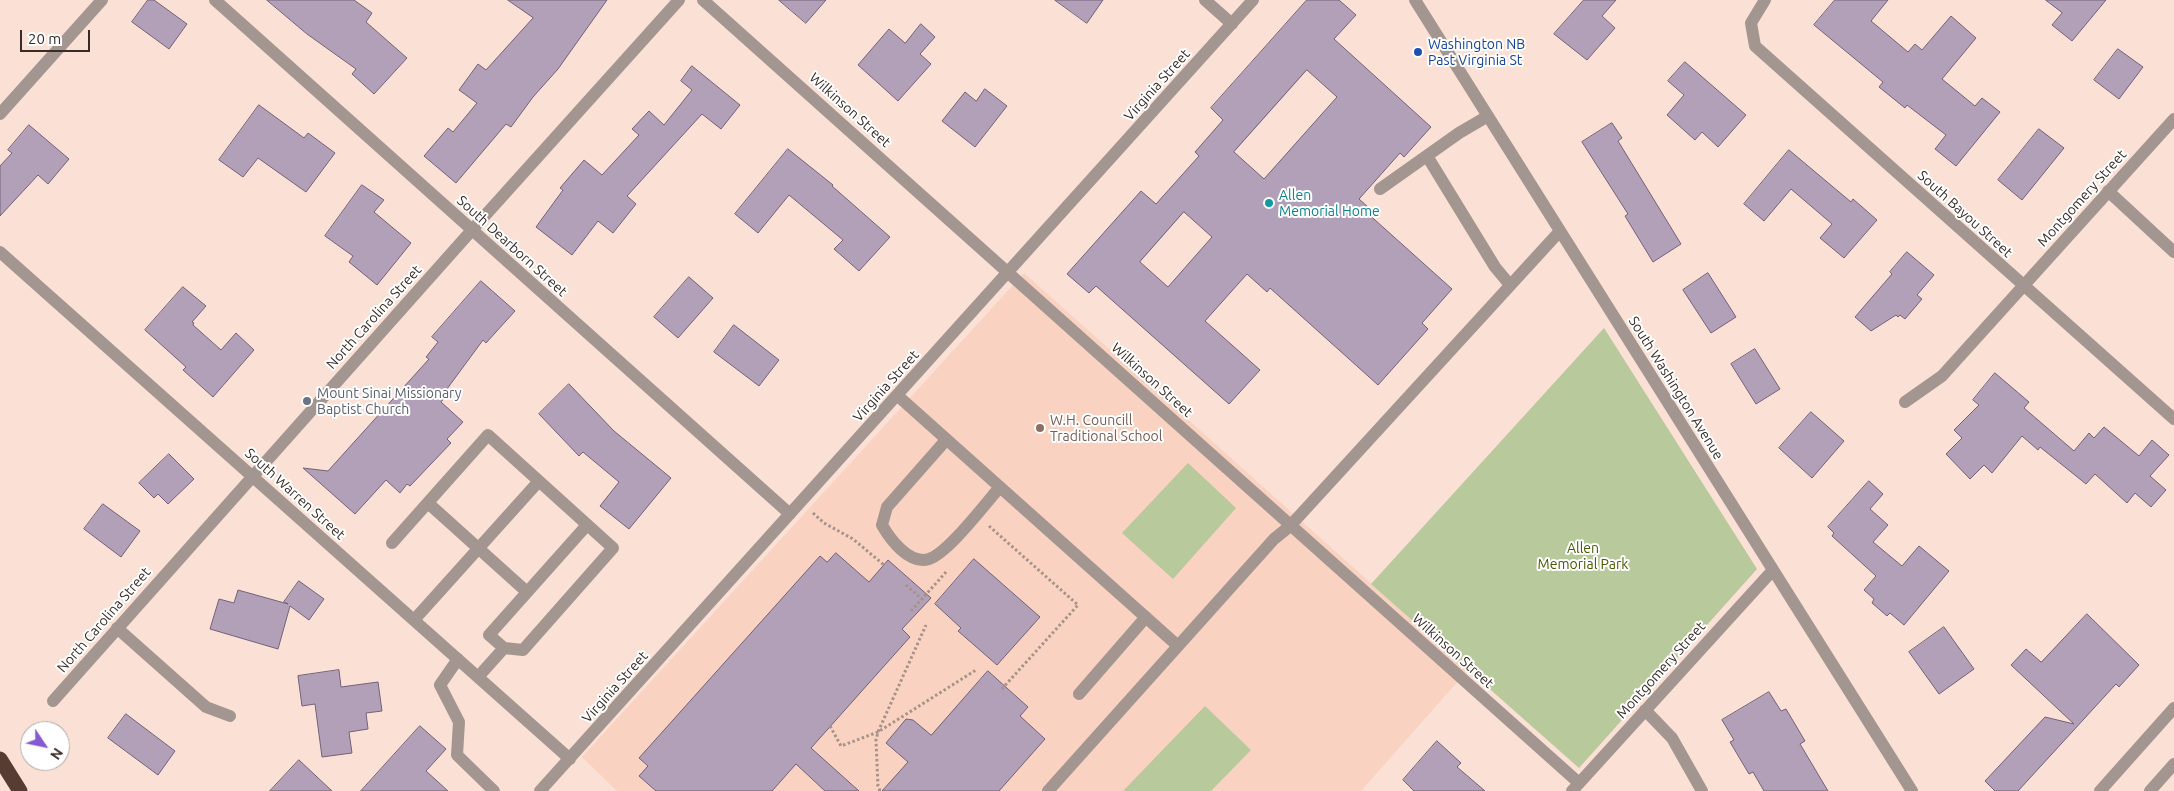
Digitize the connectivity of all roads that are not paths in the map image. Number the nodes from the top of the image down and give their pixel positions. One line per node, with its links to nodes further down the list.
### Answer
1 (102, 0): 10 (street)
2 (214, 0): 16 (street, South Dearborn Street)
3 (679, 0): 16 (street, North Carolina Street)
4 (703, 0): 20 (street, Wilkinson Street)
5 (1206, 0): 9 (street)
6 (1253, 0): 9 (street, Virginia Street)
7 (1415, 0): 11 (street, South Washington Avenue)
8 (1765, 0): 22 (street, South Bayou Street)
9 (1232, 24): 20 (street, Virginia Street)
10 (0, 114)
11 (1488, 116): 13 (street); 17 (street, South Washington Avenue)
12 (2174, 119): 15 (street, Montgomery Street)
13 (1427, 156): 14 (street); 21 (street)
14 (1380, 189)
15 (2108, 191): 19 (street); 22 (street, Montgomery Street)
16 (472, 230): 27 (street, North Carolina Street); 31 (street, South Dearborn Street)
17 (1560, 231): 21 (street); 36 (street, South Washington Avenue)
18 (0, 252): 27 (street, South Warren Street)
19 (2174, 252)
20 (1009, 272): 23 (street, Virginia Street); 33 (street, Wilkinson Street)
21 (1510, 285): 33 (street)
22 (2022, 286): 24 (street, Montgomery Street); 25 (street, South Bayou Street)
23 (898, 396): 26 (street); 31 (street, Virginia Street)
24 (1905, 402)
25 (2174, 419)
26 (946, 440): 29 (street); 29 (street)
27 (251, 476): 39 (street, South Warren Street); 40 (street, North Carolina Street)
28 (539, 481): 30 (street); 32 (street); 35 (street)
29 (1000, 487): 38 (street)
30 (428, 503): 34 (street); 35 (street)
31 (790, 514): 51 (street, Virginia Street)
32 (587, 525): 37 (street); 42 (street)
33 (1290, 526): 41 (street); 53 (street, Wilkinson Street)
34 (392, 543)
35 (478, 548): 37 (street); 39 (street)
36 (1773, 570): 48 (street, Montgomery Street); 59 (street, South Washington Avenue)
37 (527, 592): 42 (street)
38 (1146, 617): 41 (street); 45 (street)
39 (414, 620): 43 (street, South Warren Street)
40 (117, 628): 46 (street, North Carolina Street); 49 (street)
41 (1178, 646): 57 (street)
42 (504, 648): 44 (street)
43 (458, 660): 44 (street, South Warren Street); 55 (street)
44 (478, 677): 51 (street, South Warren Street)
45 (1079, 694)
46 (53, 701)
47 (2174, 708): 60 (street)
48 (1645, 710): 53 (street, Montgomery Street); 58 (street)
49 (230, 716)
50 (0, 759): 54 (highway)
51 (570, 760): 56 (street, Virginia Street)
52 (2174, 764): 61 (street)
53 (1576, 787)
54 (20, 791)
55 (494, 791)
56 (540, 791)
57 (1048, 791)
58 (1702, 791)
59 (1912, 791)
60 (2100, 791)
61 (2150, 791)

